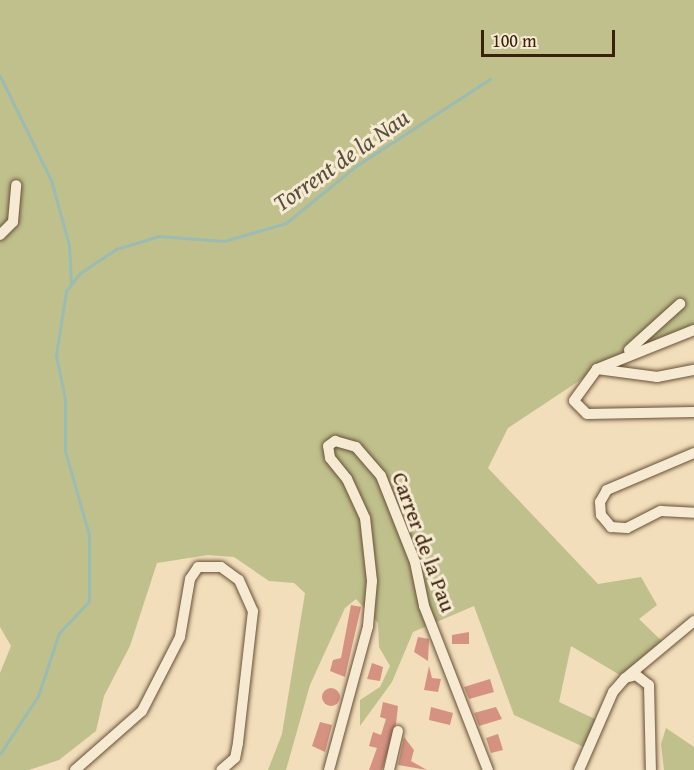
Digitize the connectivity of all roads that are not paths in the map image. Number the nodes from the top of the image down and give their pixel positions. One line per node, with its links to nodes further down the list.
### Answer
1 (16, 185): 2 (street)
2 (0, 235)
3 (680, 304): 5 (street)
4 (694, 330): 5 (street)
5 (626, 354): 6 (street)
6 (597, 369): 7 (street); 8 (street)
7 (694, 370)
8 (694, 412)
9 (694, 453): 10 (street)
10 (694, 513)
11 (694, 621): 12 (street)
12 (625, 678): 19 (street); 20 (street)
13 (398, 731): 17 (street)
14 (75, 770): 15 (street)
15 (221, 770)
16 (330, 770): 18 (street, Carrer de la Pau)
17 (393, 770)
18 (488, 770)
19 (579, 770)
20 (651, 770)

